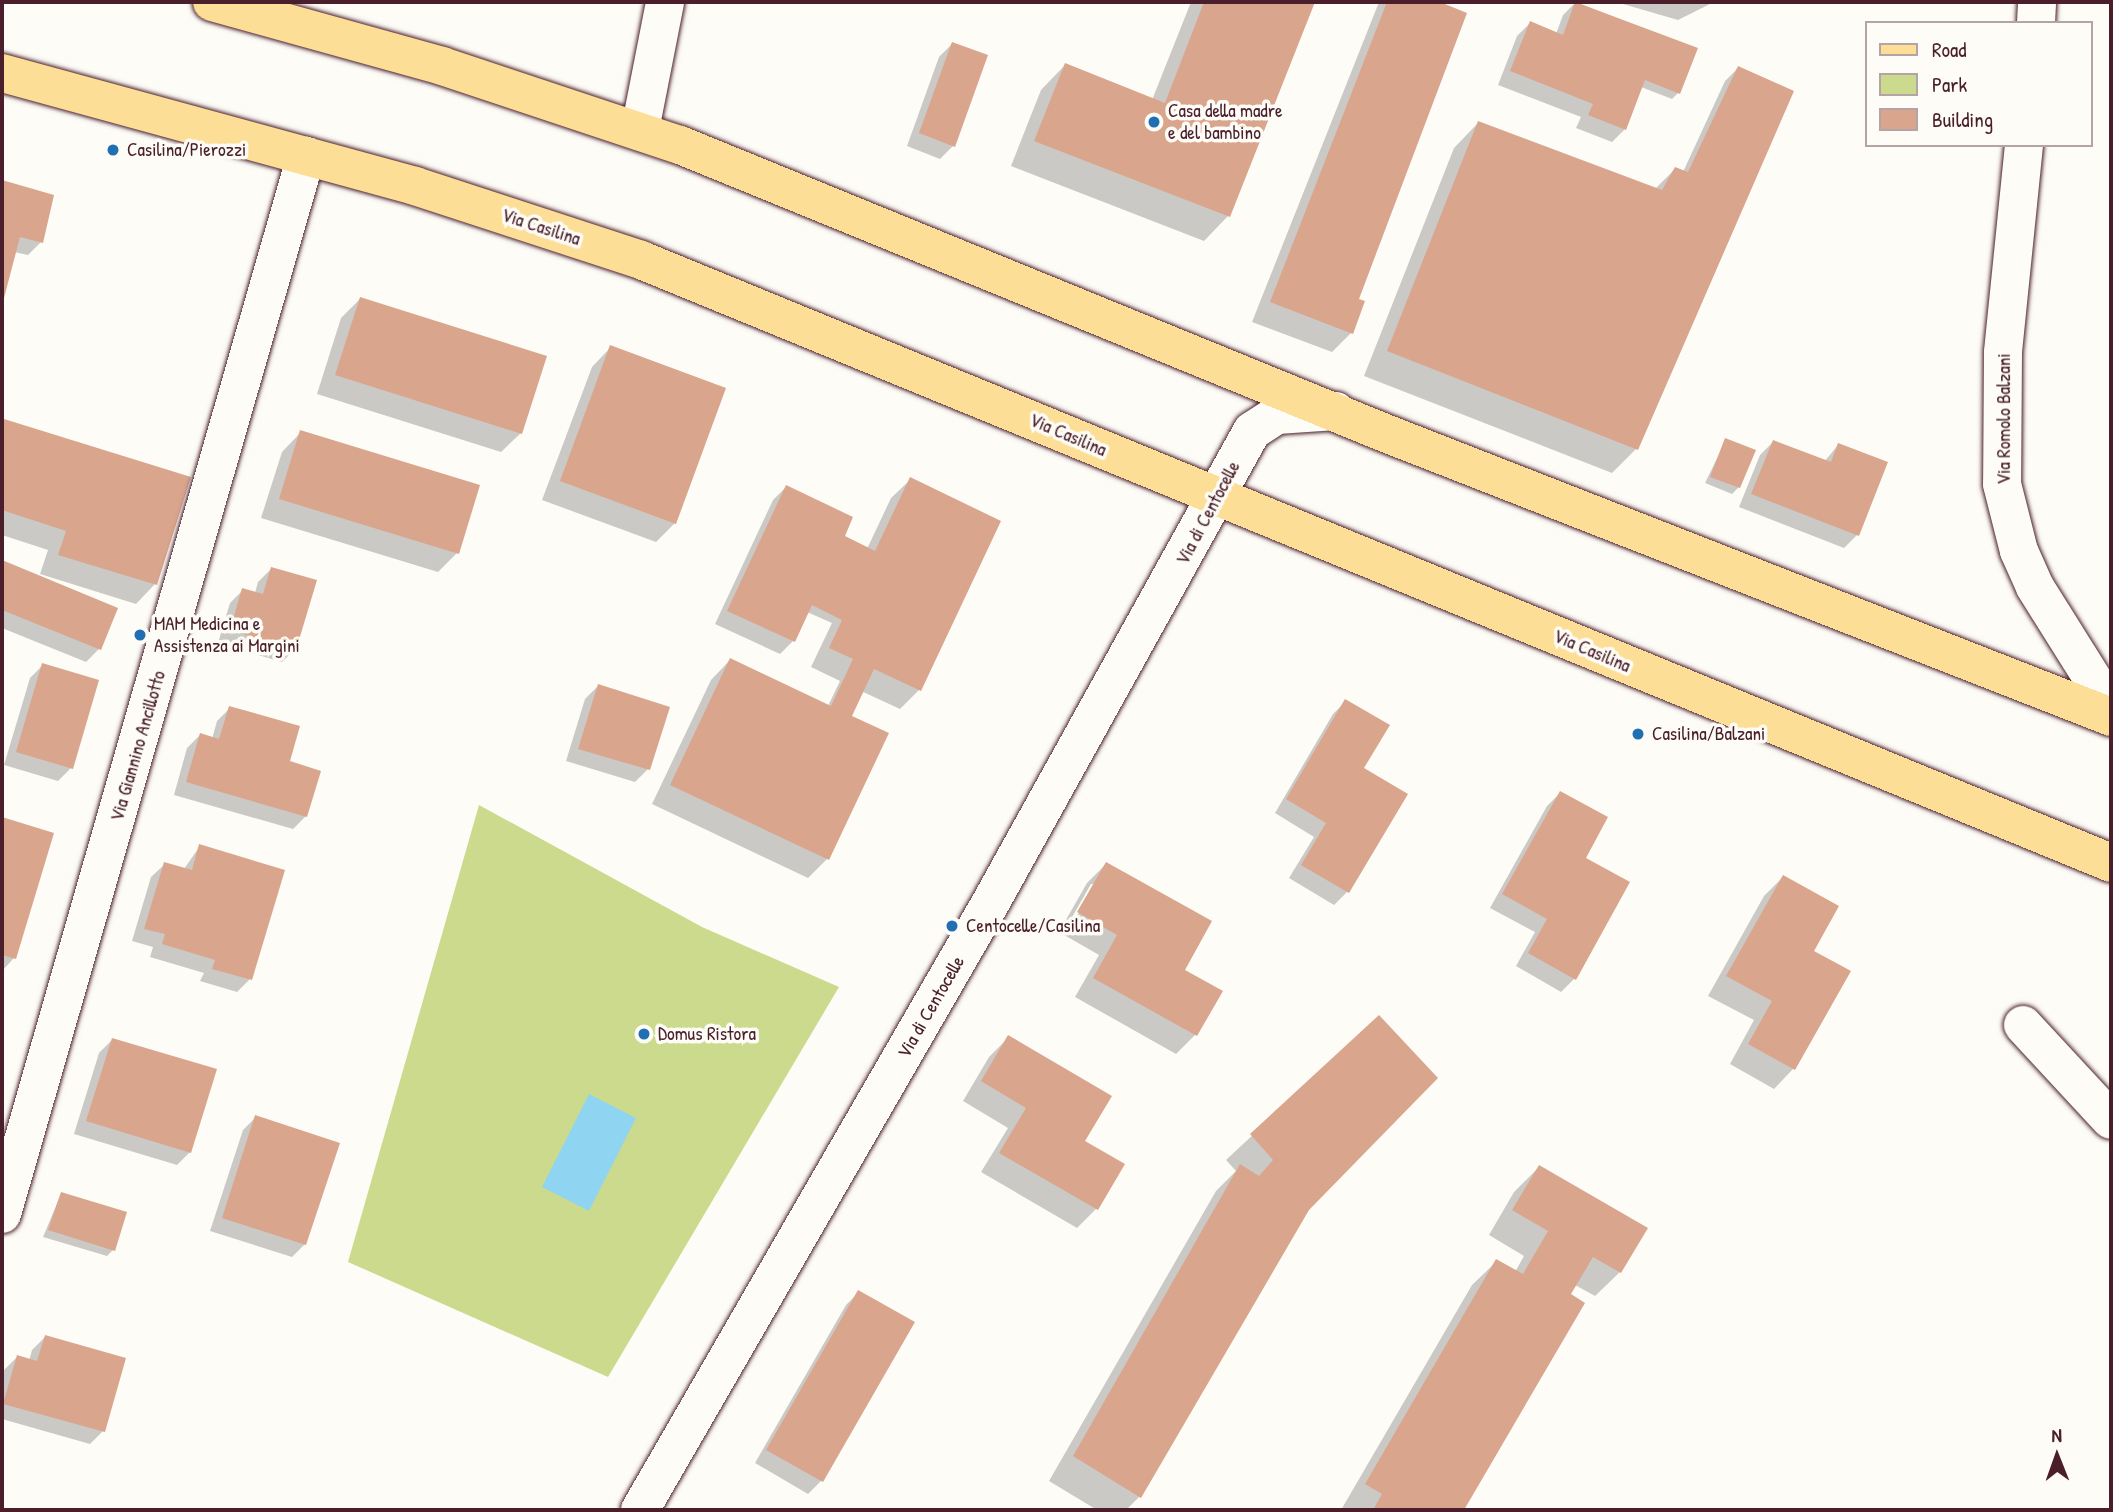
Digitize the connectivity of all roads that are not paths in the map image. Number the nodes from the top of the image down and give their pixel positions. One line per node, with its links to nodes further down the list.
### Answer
1 (212, 2): 6 (main road)
2 (665, 2): 6 (street)
3 (2037, 2): 4 (street)
4 (2035, 21)
5 (2, 73): 8 (main road, Via Casilina)
6 (640, 130): 9 (main road)
7 (2024, 147): 11 (street, Via Romolo Balzani)
8 (306, 156): 10 (main road, Via Casilina); 16 (street, Via Giannino Ancillotto)
9 (1336, 411): 10 (street, Via di Centocelle); 12 (main road)
10 (1217, 496): 13 (main road, Via Casilina); 17 (street, Via di Centocelle)
11 (2111, 708)
12 (2111, 717)
13 (2111, 863)
14 (2023, 1025): 15 (street)
15 (2111, 1120)
16 (2, 1214)
17 (640, 1510)

